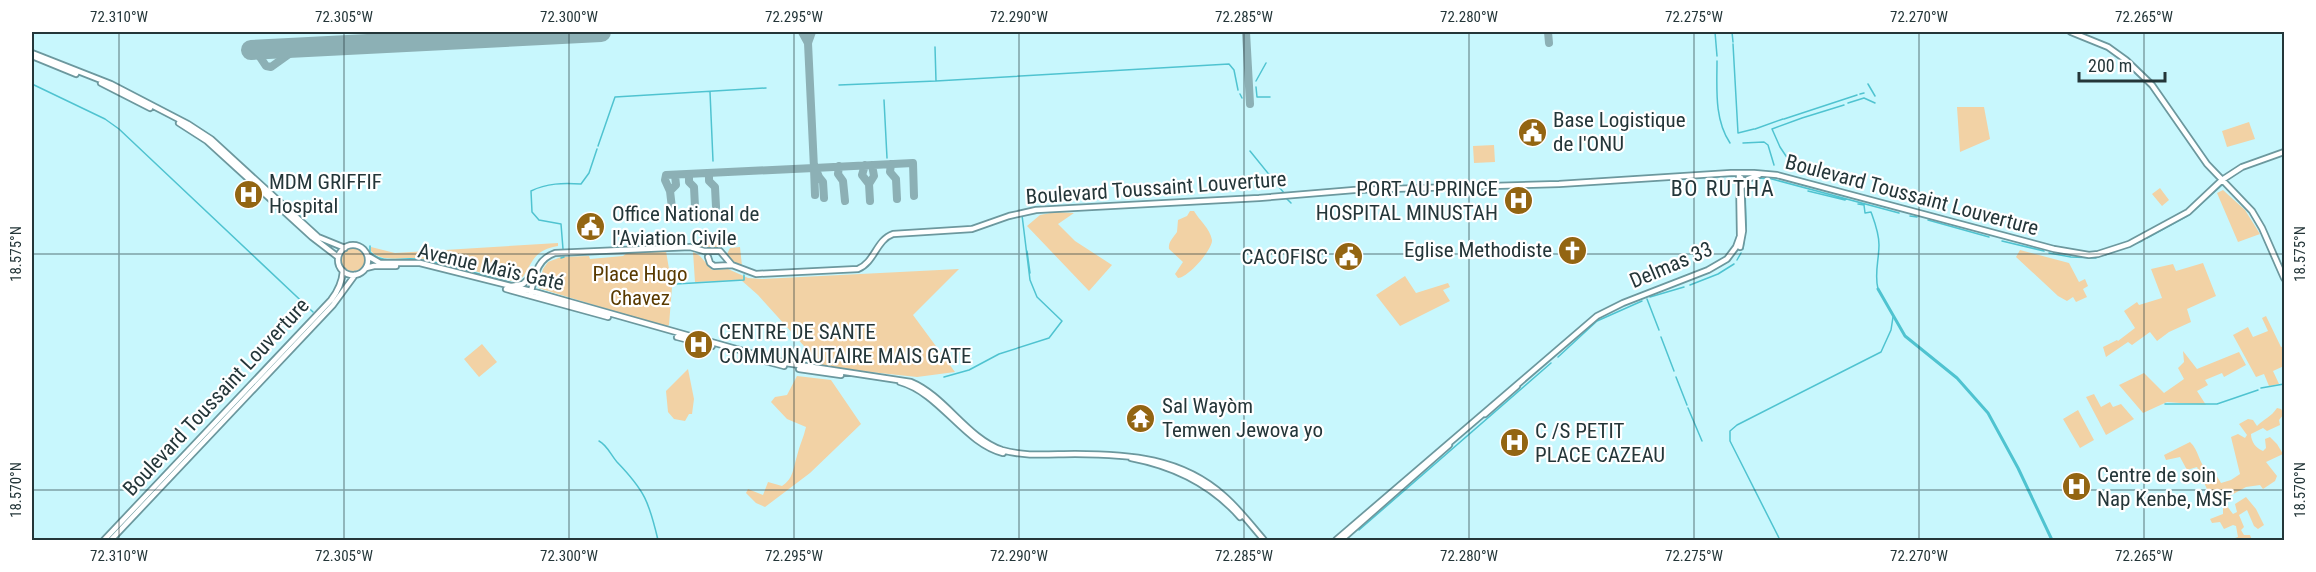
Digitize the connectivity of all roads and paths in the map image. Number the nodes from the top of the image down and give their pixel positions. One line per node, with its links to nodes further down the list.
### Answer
1 (2071, 32): 6 (main road)
2 (32, 55): 8 (main road); 12 (main road)
3 (2284, 152): 6 (main road, Boulevard Toussaint Louverture)
4 (1739, 173): 5 (main road, Boulevard Toussaint Louverture); 7 (main road, Delmas 33); 15 (main road, Boulevard Toussaint Louverture); 27 (main road, Delmas 33)
5 (1765, 174): 6 (main road, Boulevard Toussaint Louverture); 7 (main road)
6 (2222, 180): 21 (main road)
7 (1742, 188): 28 (main road, Delmas 33)
8 (345, 248): 11 (main road); 12 (main road)
9 (699, 250): 10 (main road); 13 (main road); 19 (main road)
10 (713, 251): 13 (main road); 14 (main road)
11 (368, 256): 17 (main road); 22 (main road, Avenue Maïs Gaté)
12 (338, 257): 18 (main road)
13 (708, 257): 16 (main road)
14 (725, 258): 15 (main road, Boulevard Toussaint Louverture); 16 (main road)
15 (732, 265): 16 (main road, Boulevard Toussaint Louverture)
16 (720, 266)
17 (366, 268): 20 (main road); 23 (main road, Avenue Maïs Gaté)
18 (343, 271): 20 (main road); 24 (main road, Boulevard Toussaint Louverture)
19 (536, 271): 22 (main road); 23 (main road)
20 (355, 275): 25 (main road, Boulevard Toussaint Louverture)
21 (2284, 278)
22 (509, 286): 23 (main road, Avenue Maïs Gaté)
23 (530, 293): 26 (main road, Avenue Maïs Gaté)
24 (104, 540)
25 (111, 540)
26 (1262, 540)
27 (1336, 540)
28 (1341, 540)

